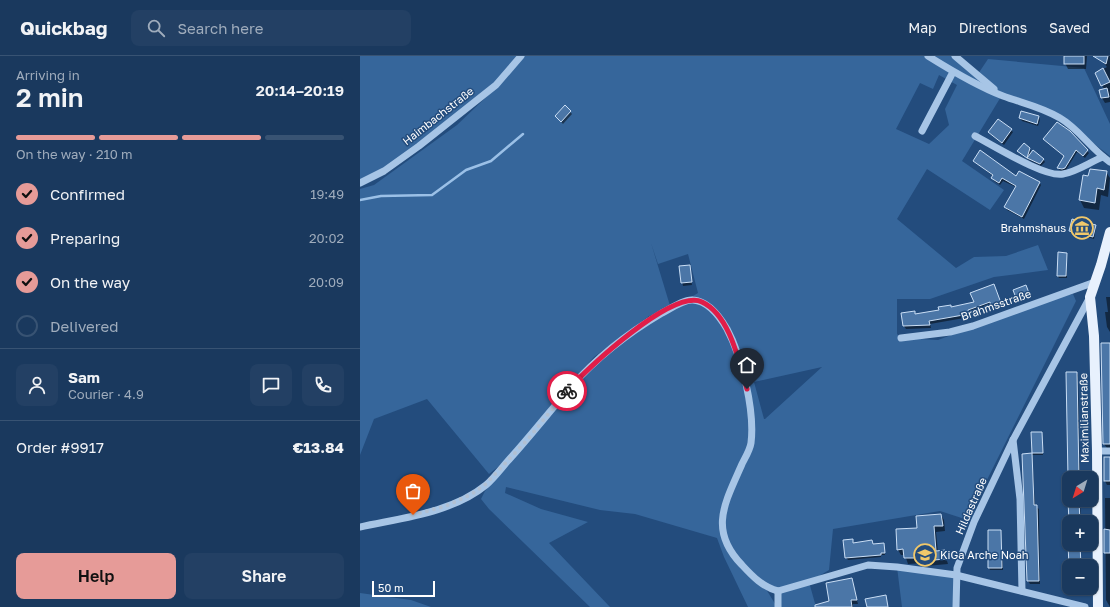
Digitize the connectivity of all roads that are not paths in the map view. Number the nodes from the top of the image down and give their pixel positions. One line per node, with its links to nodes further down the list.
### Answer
1 (521, 56): 10 (street, Haimbachstraße)
2 (928, 56): 4 (street)
3 (956, 56): 5 (street)
4 (953, 72): 5 (street); 6 (street)
5 (1002, 95): 8 (street)
6 (922, 131)
7 (975, 136): 8 (street)
8 (1103, 157): 9 (street)
9 (1110, 162)
10 (360, 183)
11 (1110, 232): 12 (main road, Maximilianstraße)
12 (1095, 282): 13 (main road, Maximilianstraße); 14 (street, Brahmsstraße)
13 (1090, 297): 15 (street, Hildastraße); 16 (main road, Maximilianstraße)
14 (901, 338)
15 (1013, 440): 19 (street, Hildastraße); 21 (street)
16 (1097, 451): 17 (street); 25 (main road, Maximilianstraße)
17 (1110, 451)
18 (360, 527): 20 (street)
19 (956, 575): 20 (street); 21 (street); 23 (street, Hildastraße)
20 (778, 591): 22 (street)
21 (1022, 591): 24 (street)
22 (778, 607)
23 (956, 607)
24 (1084, 607)
25 (1098, 607)

